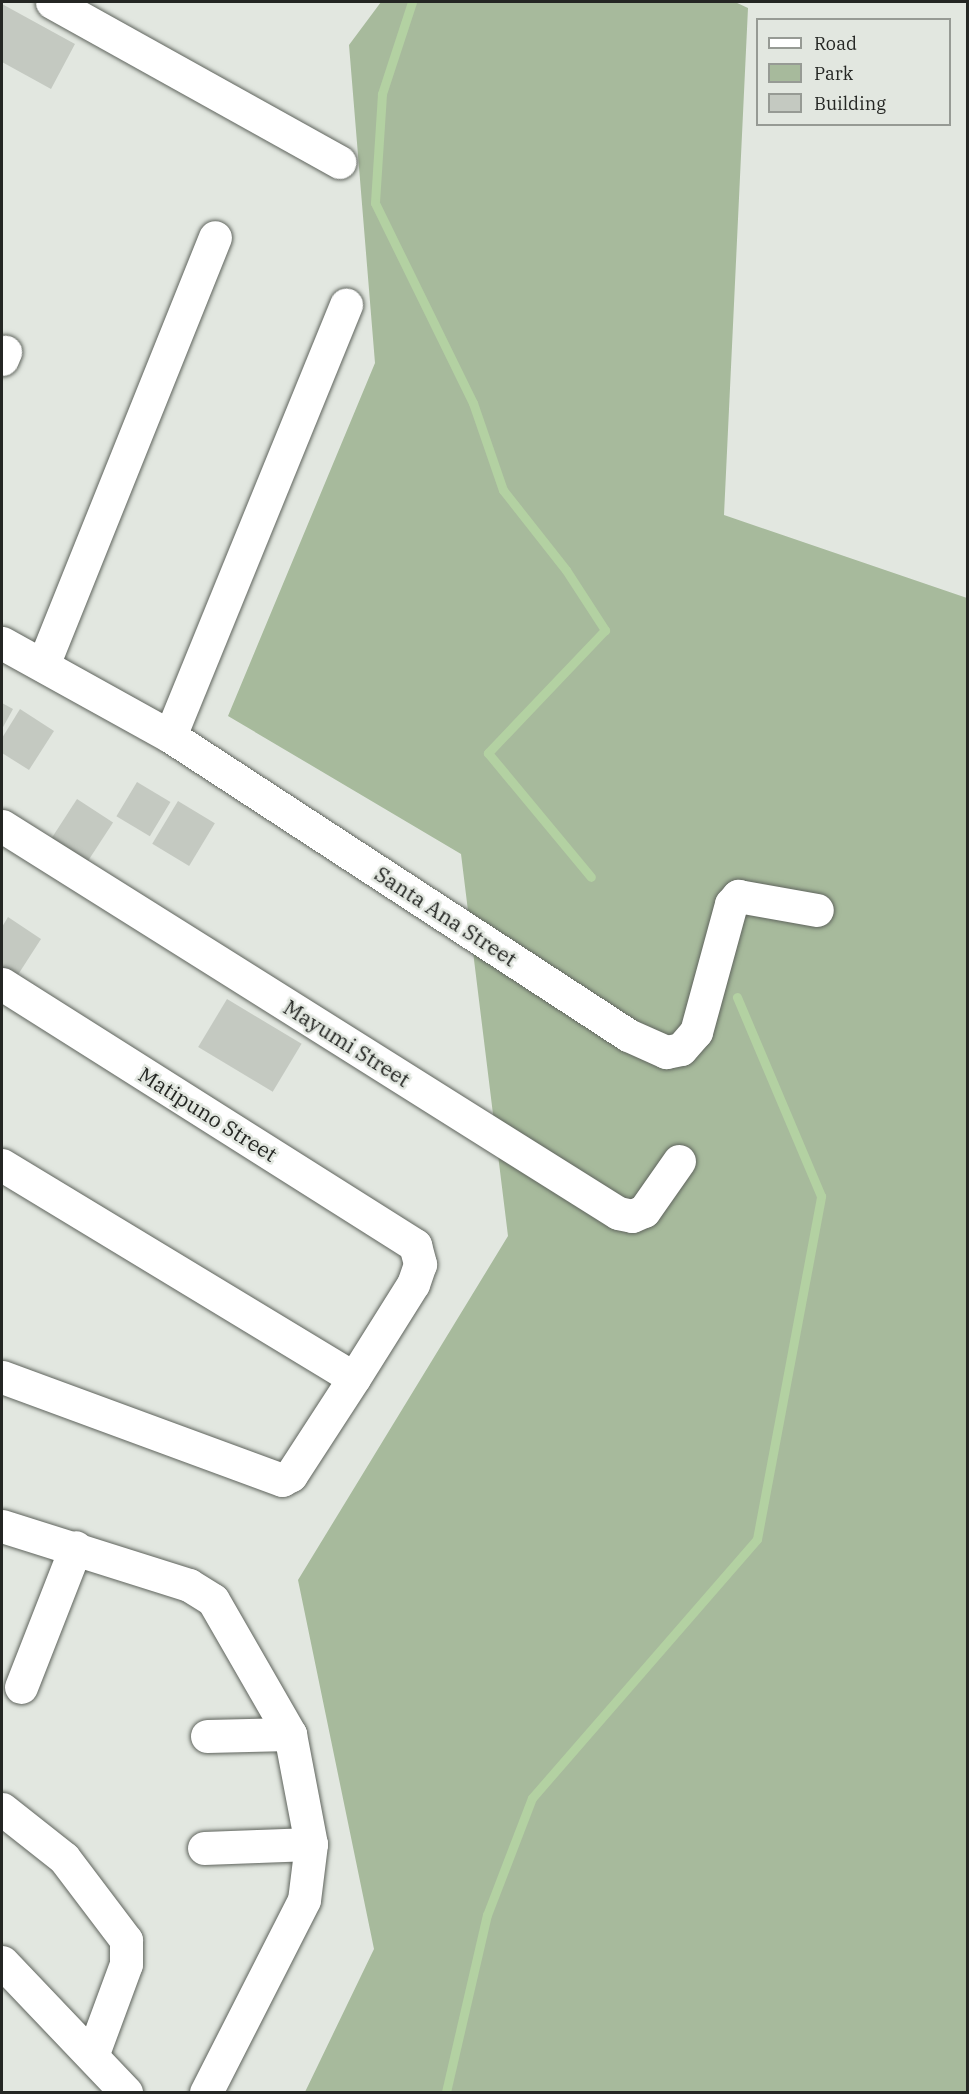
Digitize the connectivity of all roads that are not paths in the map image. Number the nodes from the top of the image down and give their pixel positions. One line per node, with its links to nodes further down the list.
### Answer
1 (52, 2): 2 (street)
2 (339, 162)
3 (215, 237): 6 (street)
4 (346, 304): 7 (street)
5 (2, 643): 6 (street, Santa Ana Street)
6 (43, 665): 7 (street, Santa Ana Street)
7 (170, 736): 9 (street, Santa Ana Street)
8 (2, 826): 11 (street, Mayumi Street)
9 (817, 910)
10 (2, 984): 14 (street, Matipuno Street)
11 (679, 1161)
12 (3, 1170): 14 (street)
13 (2, 1377): 14 (street)
14 (354, 1378)
15 (2, 1526): 16 (street)
16 (76, 1548): 17 (street); 18 (street)
17 (21, 1687)
18 (290, 1734): 19 (street); 21 (street)
19 (207, 1736)
20 (2, 1809): 24 (street)
21 (311, 1845): 22 (street); 26 (street)
22 (204, 1848)
23 (2, 1962): 24 (street)
24 (92, 2056): 25 (street)
25 (126, 2092)
26 (206, 2092)

